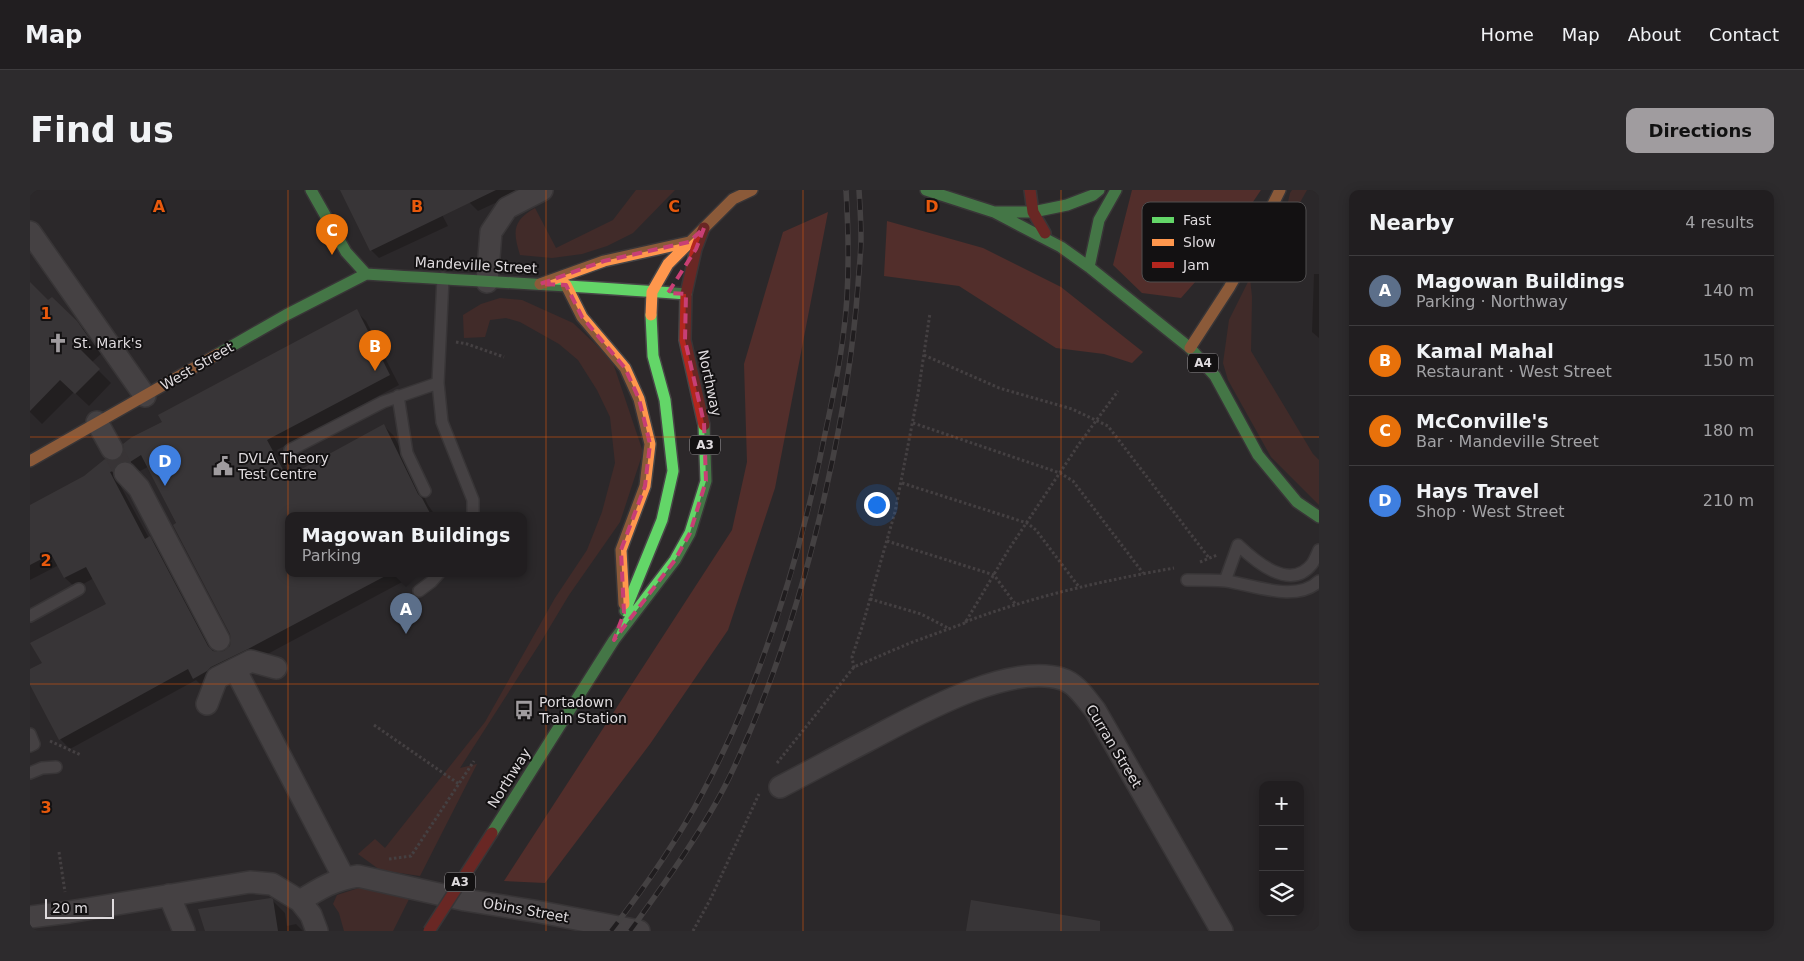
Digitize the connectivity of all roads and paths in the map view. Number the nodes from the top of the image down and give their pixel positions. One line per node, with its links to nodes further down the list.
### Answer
1 (311, 190): 15 (main road)
2 (542, 190): 21 (street)
3 (752, 190): 14 (main road, Northway / A3)
4 (926, 190): 10 (main road)
5 (1030, 190): 11 (main road)
6 (1099, 190): 11 (main road)
7 (1116, 190): 16 (main road)
8 (1280, 190): 9 (main road)
9 (1274, 202)
10 (994, 212): 11 (main road); 13 (main road, A4)
11 (1032, 212): 13 (main road)
12 (30, 232): 34 (street)
13 (1050, 241): 16 (main road, A4)
14 (692, 245): 17 (main road); 23 (main road); 25 (main road, Northway / A3); 26 (main road, Northway / A3)
15 (352, 260): 18 (main road); 20 (main road)
16 (1089, 267): 29 (main road, A4)
17 (682, 269)
18 (366, 274): 19 (main road, Mandeville Street); 20 (main road, West Street)
19 (443, 278): 21 (main road, Mandeville Street); 28 (lane)
20 (349, 282): 34 (main road, West Street)
21 (487, 282): 23 (main road, Mandeville Street)
22 (1232, 282): 29 (main road)
23 (540, 284): 24 (main road, Mandeville Street)
24 (566, 284): 25 (main road, Mandeville Street); 66 (main road)
25 (652, 292): 26 (main road, Mandeville Street); 66 (main road, Northway / A3)
26 (686, 294): 71 (main road, Northway / A3)
27 (930, 313): 30 (path)
28 (441, 341): 31 (path); 32 (lane)
29 (1190, 348): 47 (main road, A4)
30 (924, 356): 36 (path); 38 (path)
31 (504, 357)
32 (438, 383): 35 (lane); 46 (lane)
33 (1118, 391): 36 (path)
34 (146, 396): 37 (main road, West Street)
35 (398, 396): 40 (lane); 45 (lane)
36 (1096, 421): 43 (path); 52 (path)
37 (97, 422): 39 (street); 41 (main road, West Street)
38 (913, 423): 43 (path); 44 (path)
39 (112, 449)
40 (290, 450)
41 (30, 461)
42 (125, 472): 70 (street)
43 (1060, 473): 48 (path); 55 (path)
44 (902, 483): 48 (path); 49 (path)
45 (425, 491)
46 (473, 512)
47 (1319, 517)
48 (1027, 523): 56 (path); 61 (path)
49 (887, 541): 56 (path); 64 (path)
50 (1238, 545): 51 (lane); 52 (path); 59 (lane)
51 (1319, 550)
52 (1209, 558): 53 (path)
53 (1196, 564)
54 (1179, 567): 55 (path)
55 (1143, 574): 61 (path)
56 (994, 575): 65 (path); 68 (path)
57 (436, 577): 63 (lane)
58 (1187, 580): 59 (lane)
59 (1224, 581): 60 (lane)
60 (1319, 581)
61 (1079, 587): 65 (path)
62 (79, 589): 67 (lane)
63 (418, 591)
64 (870, 599): 69 (path); 73 (path)
65 (1016, 605): 68 (path)
66 (624, 613): 71 (main road, Northway / A3)
67 (30, 616)
68 (965, 623): 69 (path)
69 (949, 629): 73 (path)
70 (219, 640)
71 (614, 640): 94 (main road, Northway / A3, bridge)
72 (276, 668): 74 (street)
73 (854, 668): 75 (path)
74 (235, 669): 76 (street); 86 (street)
75 (844, 679)
76 (207, 704)
77 (374, 725): 83 (path)
78 (31, 741): 79 (path)
79 (81, 754)
80 (474, 761): 83 (path)
81 (56, 767): 82 (lane)
82 (30, 774)
83 (459, 784): 87 (path)
84 (780, 787): 96 (street, Curran Street)
85 (59, 852): 90 (path)
86 (344, 878): 87 (street, Obins Street); 89 (street, Obins Street)
87 (376, 879): 95 (street, Obins Street)
88 (169, 895): 89 (street); 90 (street); 92 (street)
89 (300, 902): 93 (street)
90 (69, 912): 91 (street)
91 (30, 917)
92 (184, 931)
93 (317, 931)
94 (429, 931)
95 (639, 931)
96 (1222, 931)

